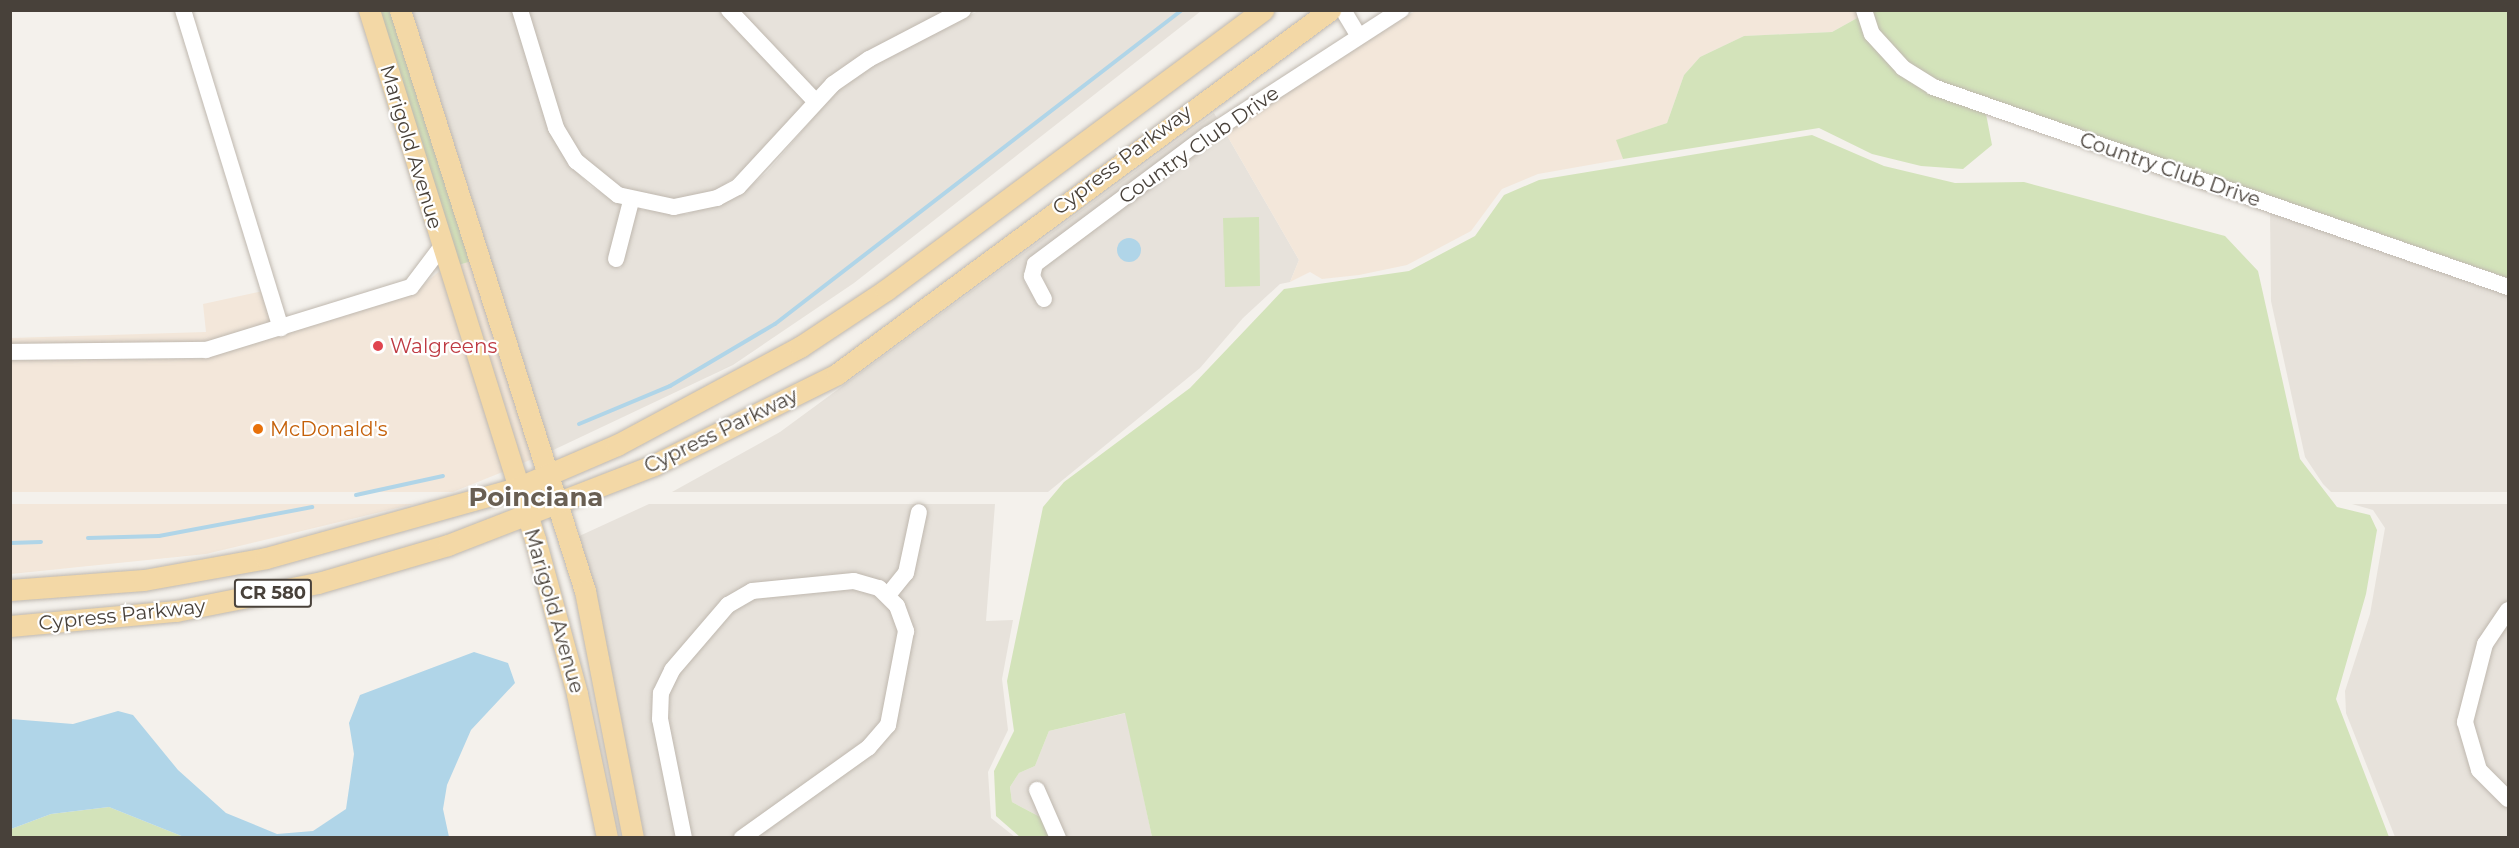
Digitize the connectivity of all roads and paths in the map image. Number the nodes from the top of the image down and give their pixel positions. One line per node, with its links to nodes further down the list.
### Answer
1 (183, 10): 19 (street)
2 (369, 10): 15 (main road, Marigold Avenue)
3 (400, 10): 21 (main road, Marigold Avenue)
4 (520, 10): 14 (street)
5 (729, 10): 13 (street)
6 (963, 10): 13 (street)
7 (1263, 10): 21 (main road, Cypress Parkway)
8 (1330, 10): 23 (main road, Cypress Parkway)
9 (1343, 10): 12 (street)
10 (1401, 10): 12 (street, Country Club Drive)
11 (1864, 10): 17 (street, Country Club Drive)
12 (1358, 35): 18 (street, Country Club Drive)
13 (815, 101): 14 (street)
14 (631, 201): 16 (street)
15 (442, 246): 19 (street); 22 (main road, Marigold Avenue)
16 (616, 259)
17 (2508, 287)
18 (1044, 300)
19 (281, 328): 20 (street)
20 (10, 352)
21 (547, 477): 22 (main road, Cypress Parkway); 23 (main road, Marigold Avenue)
22 (517, 488): 25 (main road, Marigold Avenue); 26 (main road, Cypress Parkway / CR 580)
23 (558, 504): 25 (main road, Cypress Parkway); 33 (main road, Marigold Avenue)
24 (919, 512): 27 (street)
25 (527, 517): 29 (main road, Cypress Parkway / CR 580); 32 (main road, Marigold Avenue)
26 (10, 590)
27 (888, 595): 34 (street); 35 (street)
28 (2508, 610): 31 (street)
29 (10, 626)
30 (1036, 790): 36 (street)
31 (2508, 800)
32 (607, 837)
33 (633, 837)
34 (684, 837)
35 (742, 837)
36 (1058, 837)

